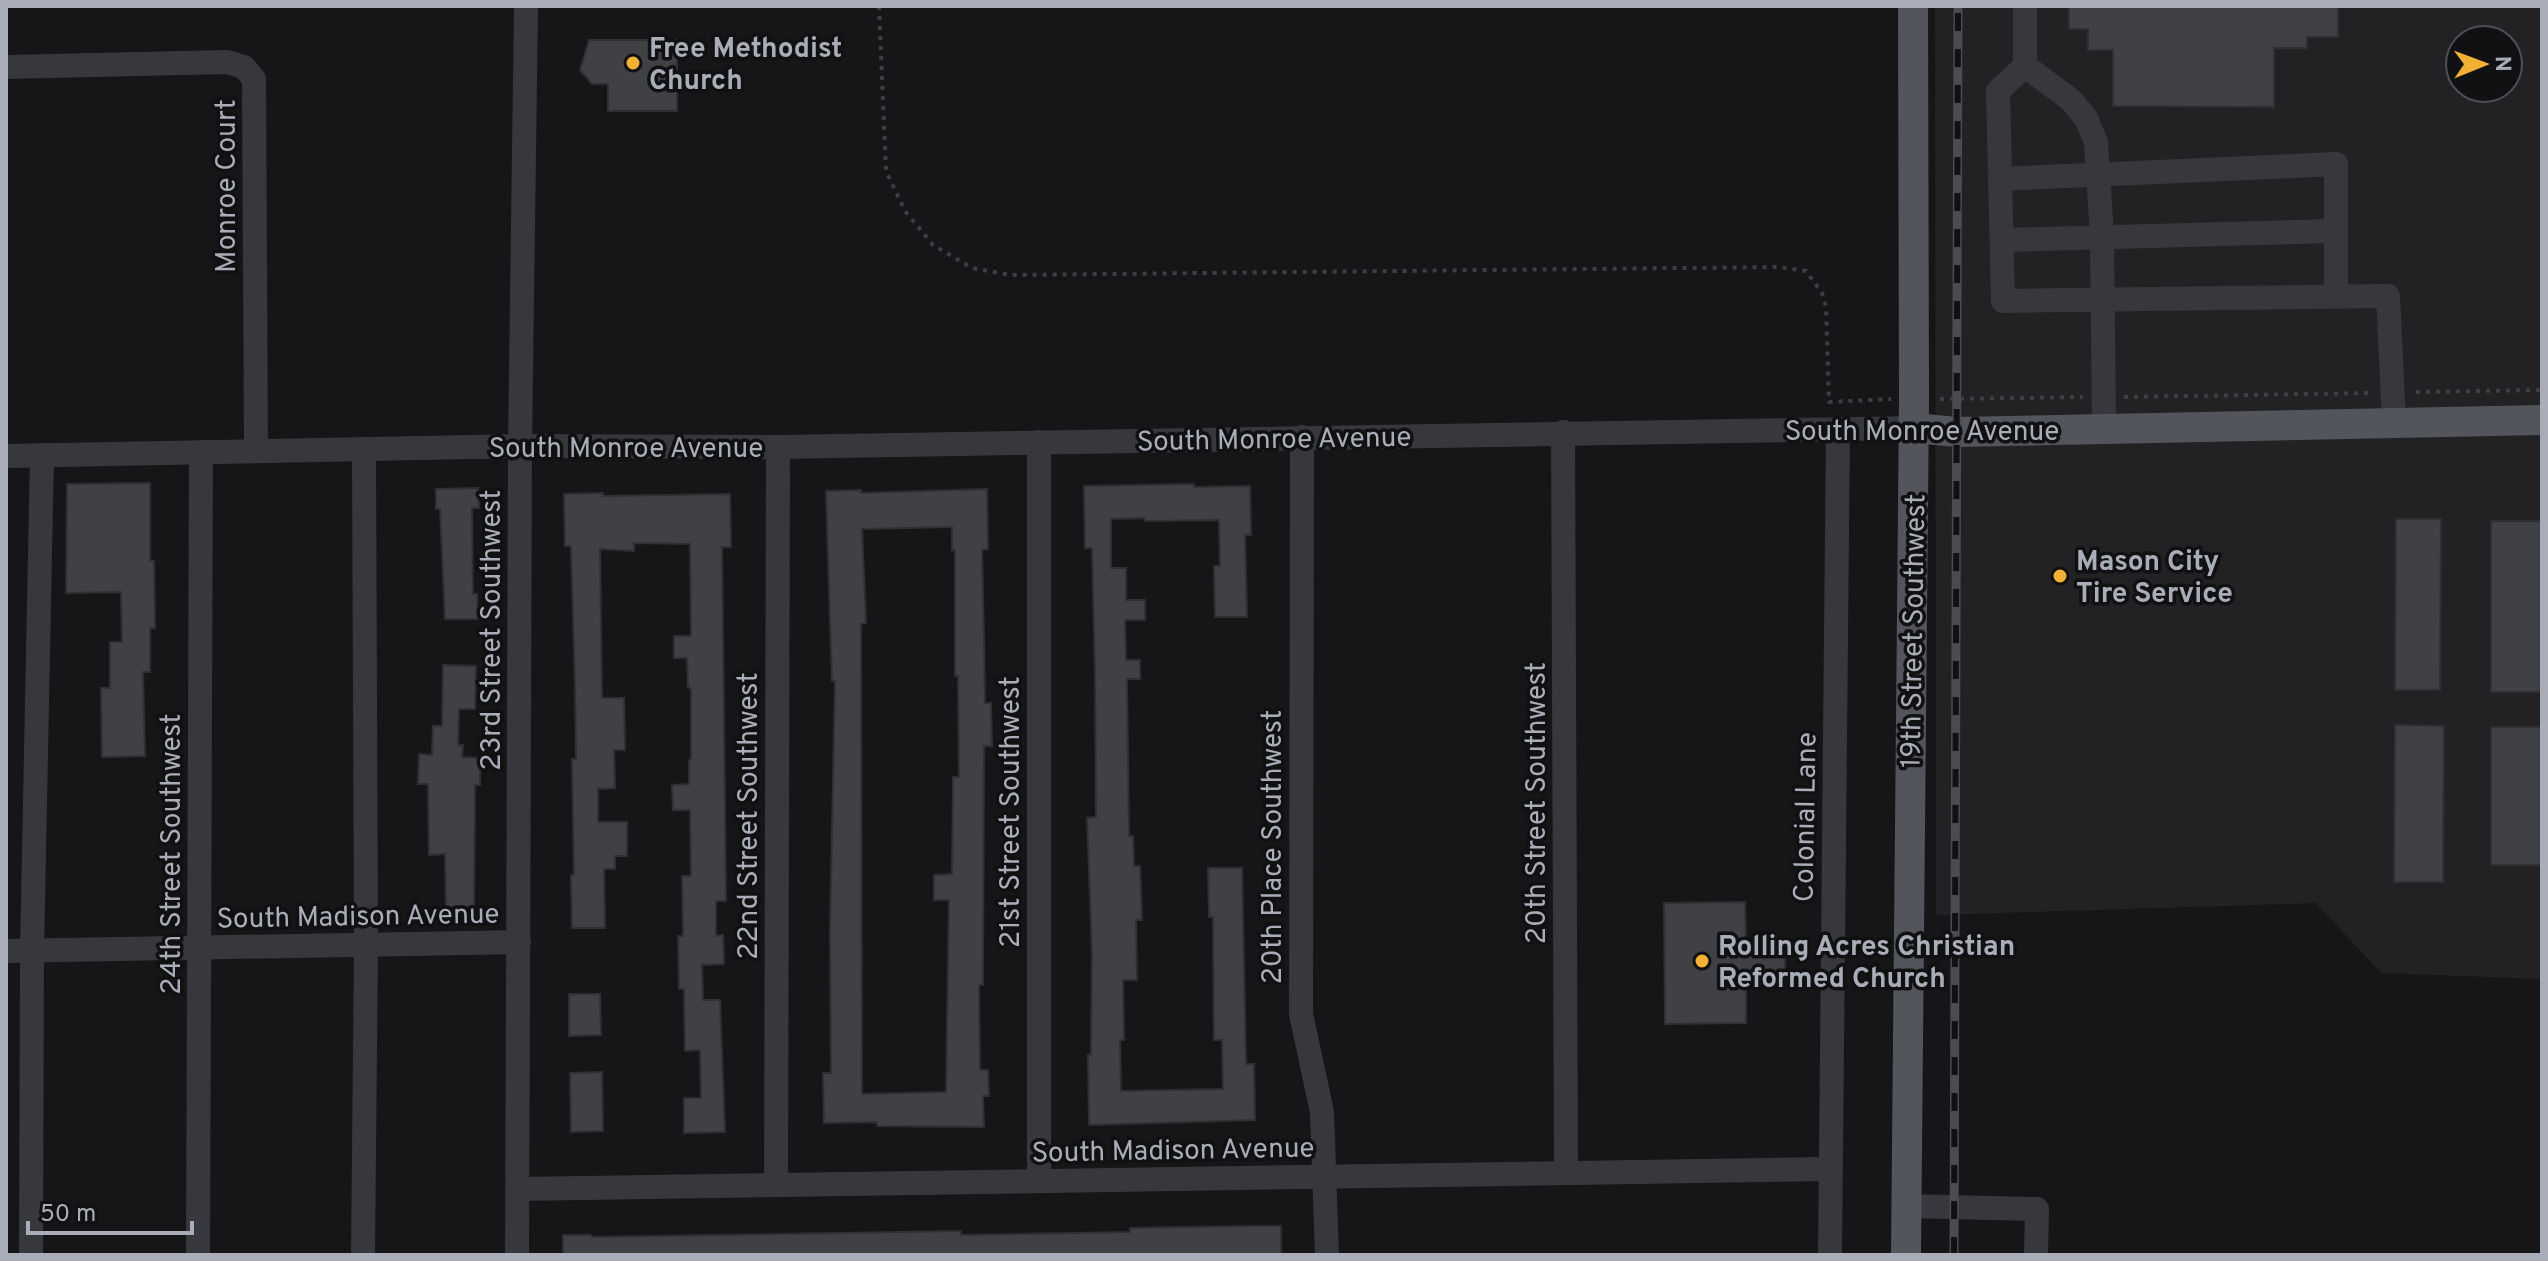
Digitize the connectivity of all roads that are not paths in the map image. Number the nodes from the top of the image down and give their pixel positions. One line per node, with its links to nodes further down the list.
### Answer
1 (526, 6): 21 (street, 23rd Street Southwest)
2 (1913, 6): 13 (main road, 19th Street Southwest)
3 (2025, 6): 4 (street)
4 (2025, 66): 6 (street); 7 (street)
5 (6, 67): 24 (street, Monroe Court)
6 (2098, 175): 7 (street); 8 (street); 9 (street)
7 (2000, 179): 10 (street)
8 (2336, 231): 9 (street); 11 (street)
9 (2102, 236): 10 (street); 12 (street)
10 (2002, 240): 12 (street)
11 (2336, 296): 12 (street); 15 (street)
12 (2101, 300): 17 (street)
13 (1914, 413): 16 (street, South Monroe Avenue); 17 (main road, South Monroe Avenue); 39 (main road, 19th Street Southwest)
14 (2542, 420): 15 (main road, South Monroe Avenue)
15 (2394, 423): 17 (main road, South Monroe Avenue)
16 (1838, 429): 18 (street, South Monroe Avenue); 33 (street, Colonial Lane)
17 (2104, 429)
18 (1563, 432): 19 (street, South Monroe Avenue); 34 (street, 20th Street Southwest)
19 (1302, 437): 20 (street, South Monroe Avenue); 35 (street, 20th Place Southwest)
20 (1039, 442): 22 (street, South Monroe Avenue); 36 (street, 21st Street Southwest)
21 (520, 446): 22 (street, South Monroe Avenue); 23 (street, South Monroe Avenue); 28 (street, 23rd Street Southwest)
22 (778, 447): 37 (street, 22nd Street Southwest)
23 (364, 449): 24 (street, South Monroe Avenue); 29 (street)
24 (256, 451): 25 (street, South Monroe Avenue)
25 (201, 452): 26 (street, South Monroe Avenue); 30 (street, 24th Street Southwest)
26 (42, 455): 27 (street, South Monroe Avenue); 32 (street)
27 (6, 456)
28 (519, 942): 29 (street, South Madison Avenue); 38 (street, 23rd Street Southwest)
29 (366, 945): 30 (street, South Madison Avenue); 42 (street)
30 (200, 948): 32 (street, South Madison Avenue); 41 (street, 24th Street Southwest)
31 (6, 951): 32 (street, South Madison Avenue)
32 (32, 951): 40 (street)
33 (1830, 1169): 34 (street, South Madison Avenue); 45 (street, Colonial Lane)
34 (1566, 1173): 35 (street, South Madison Avenue)
35 (1326, 1177): 36 (street, South Madison Avenue); 44 (street, 20th Place Southwest)
36 (1039, 1181): 37 (street, South Madison Avenue)
37 (776, 1185): 38 (street, South Madison Avenue)
38 (518, 1189): 43 (street, 23rd Street Southwest)
39 (1906, 1206): 46 (main road, 19th Street Southwest); 47 (street)
40 (31, 1255)
41 (198, 1255)
42 (363, 1255)
43 (517, 1255)
44 (1327, 1255)
45 (1830, 1255)
46 (1906, 1255)
47 (2036, 1255)

